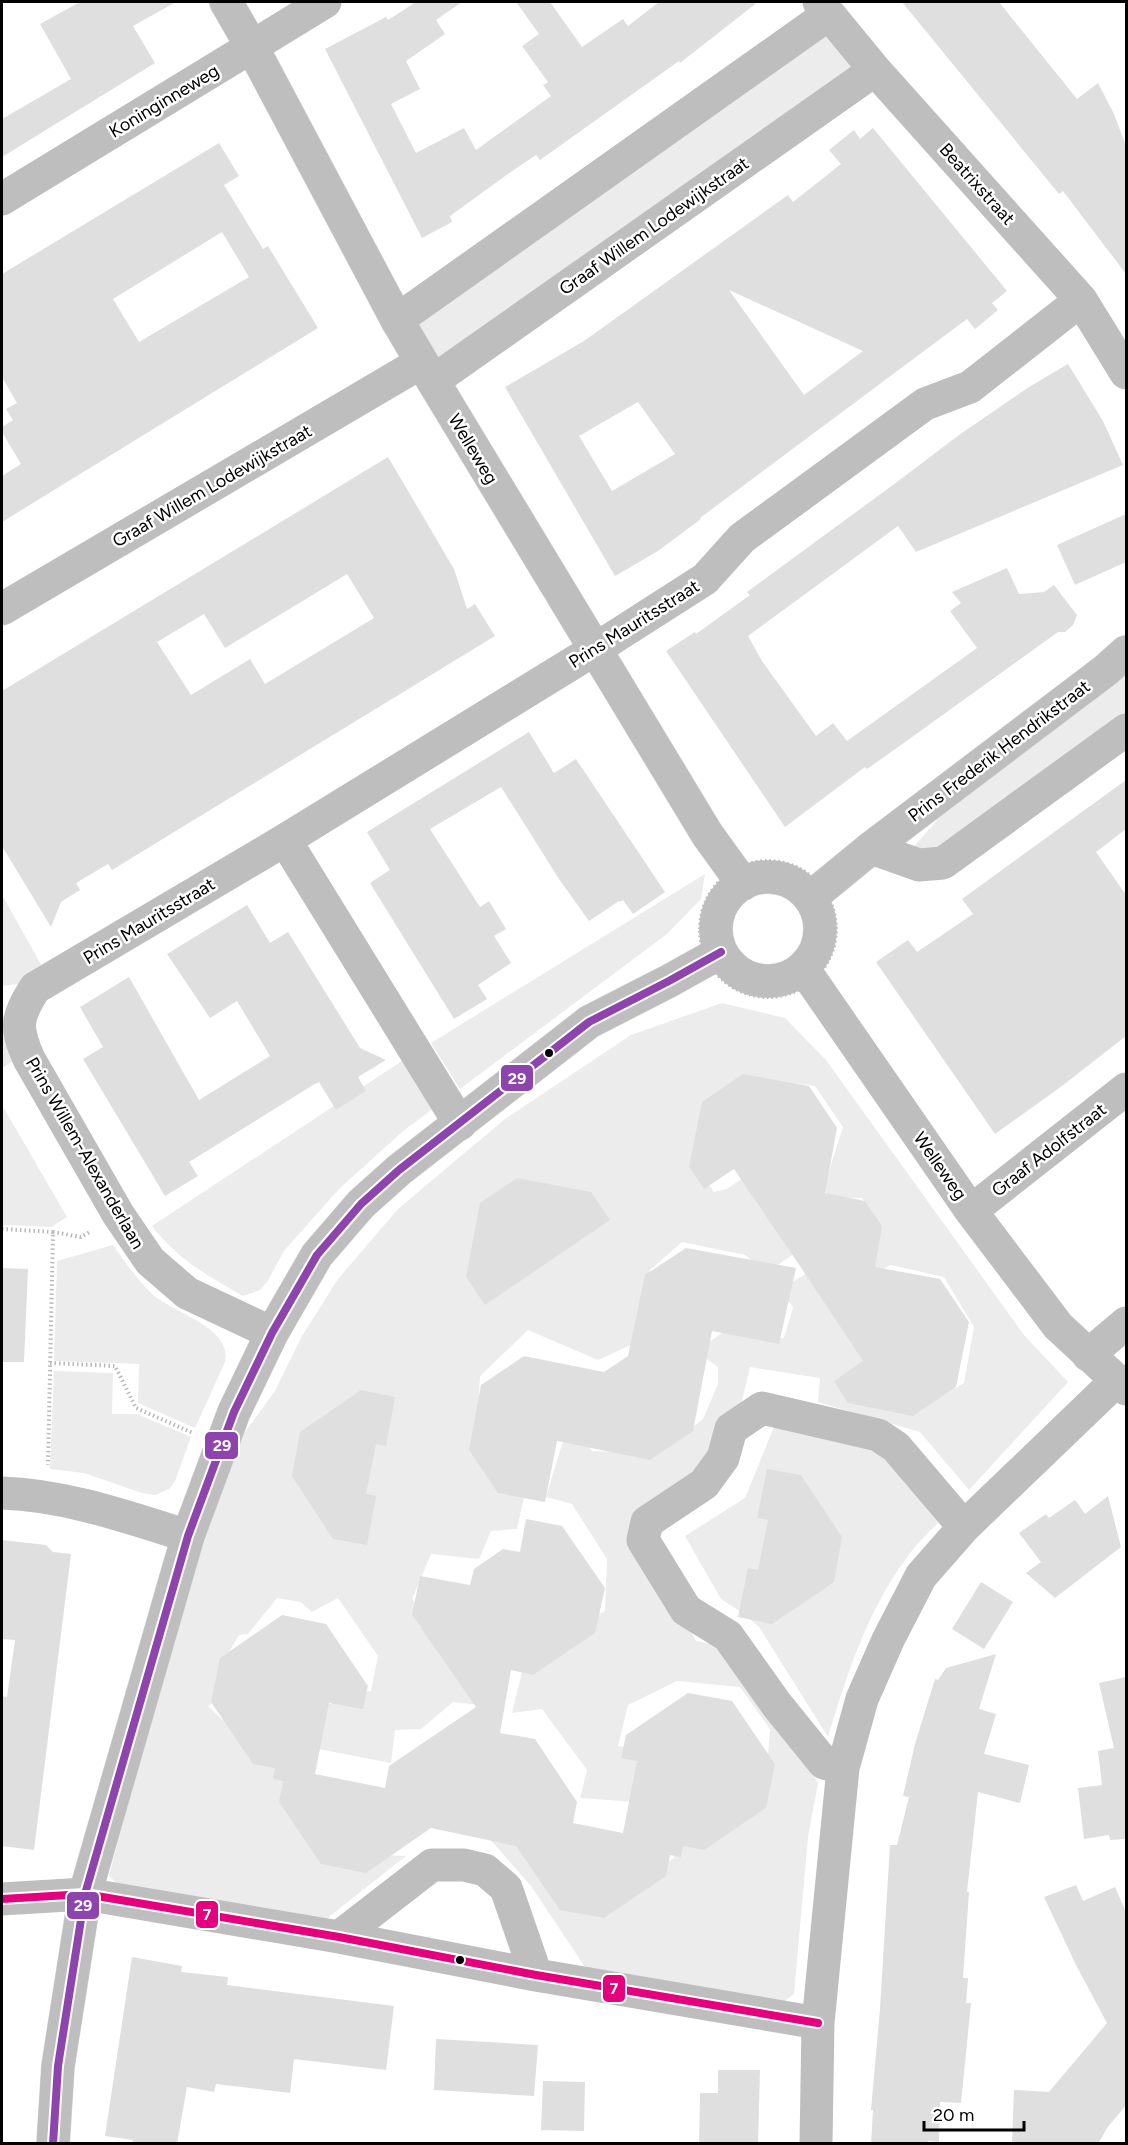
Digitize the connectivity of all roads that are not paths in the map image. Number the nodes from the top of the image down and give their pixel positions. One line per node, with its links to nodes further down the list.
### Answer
1 (226, 2): 4 (street, Welleweg)
2 (325, 2): 4 (street, Koninginneweg)
3 (824, 8): 5 (street, Beatrixstraat); 8 (street)
4 (252, 47): 6 (street, Koninginneweg); 8 (street, Welleweg)
5 (875, 70): 7 (street, Beatrixstraat); 9 (street, Graaf Willem Lodewijkstraat)
6 (2, 200)
7 (1081, 300): 10 (street, Beatrixstraat); 12 (street, Prins Mauritsstraat)
8 (397, 320): 9 (street, Welleweg)
9 (428, 371): 11 (street, Graaf Willem Lodewijkstraat); 12 (street, Welleweg)
10 (1126, 373)
11 (2, 609)
12 (594, 650): 15 (street, Prins Mauritsstraat); 17 (street, Welleweg)
13 (1126, 652): 16 (street, Prins Frederik Hendrikstraat)
14 (1126, 730): 16 (street)
15 (285, 840): 21 (street, Prins Mauritsstraat); 23 (street)
16 (871, 848): 18 (street, Prins Frederik Hendrikstraat)
17 (739, 877): 18 (street); 19 (street)
18 (816, 893): 20 (street)
19 (714, 955): 20 (street); 23 (street)
20 (808, 975): 24 (street, Welleweg)
21 (21, 1010): 26 (street, Prins Willem-Alexanderlaan)
22 (1126, 1089): 24 (street, Graaf Adolfstraat)
23 (460, 1124): 26 (street)
24 (971, 1211): 27 (street, Welleweg)
25 (1126, 1323): 27 (street)
26 (272, 1333): 31 (street)
27 (1088, 1355): 28 (street, Welleweg)
28 (1121, 1385): 30 (street)
29 (2, 1493): 31 (street)
30 (964, 1527): 32 (street); 32 (street)
31 (188, 1536): 33 (street)
32 (843, 1768): 37 (street)
33 (85, 1894): 34 (street); 35 (street); 38 (street)
34 (2, 1899)
35 (339, 1937): 36 (street); 36 (street)
36 (536, 1975): 37 (street)
37 (818, 2023): 39 (street)
38 (53, 2144)
39 (816, 2144)

